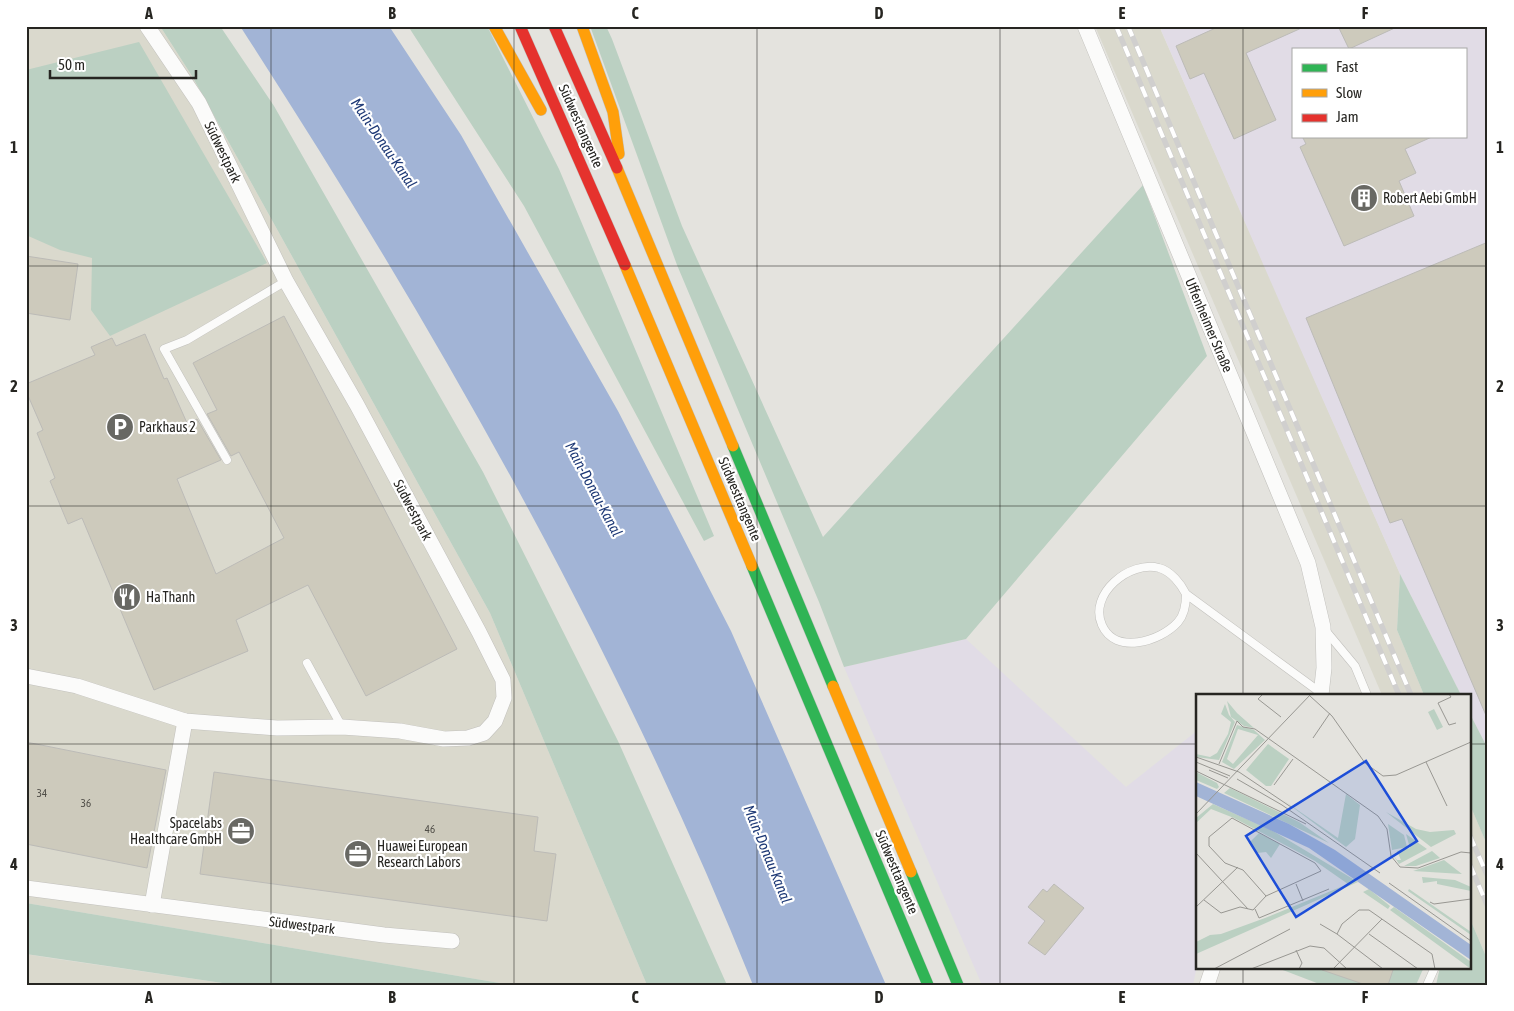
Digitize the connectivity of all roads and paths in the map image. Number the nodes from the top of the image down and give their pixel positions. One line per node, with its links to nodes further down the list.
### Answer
1 (147, 26): 9 (street, Südwestpark)
2 (494, 26): 8 (highway)
3 (520, 26): 8 (highway, Südwesttangente)
4 (554, 26): 7 (highway, Südwesttangente)
5 (582, 26): 7 (highway)
6 (1085, 26): 12 (street, Uffenheimer Straße)
7 (624, 185): 25 (highway, Südwesttangente)
8 (611, 230): 24 (highway, Südwesttangente)
9 (286, 281): 10 (lane); 18 (street, Südwestpark)
10 (228, 460)
11 (1186, 594): 11 (lane); 15 (lane)
12 (1323, 627): 15 (street, Uffenheimer Straße); 16 (lane, Uffenheimer Straße)
13 (307, 663): 18 (lane)
14 (26, 676): 17 (street, Südwestpark)
15 (1321, 694)
16 (1367, 694)
17 (185, 721): 18 (street, Südwestpark); 20 (street)
18 (342, 727)
19 (26, 888): 20 (street, Südwestpark)
20 (152, 905): 21 (street, Südwestpark)
21 (452, 941)
22 (1213, 968): 26 (street)
23 (1435, 968): 27 (lane)
24 (928, 985)
25 (958, 985)
26 (1207, 985)
27 (1427, 985)

